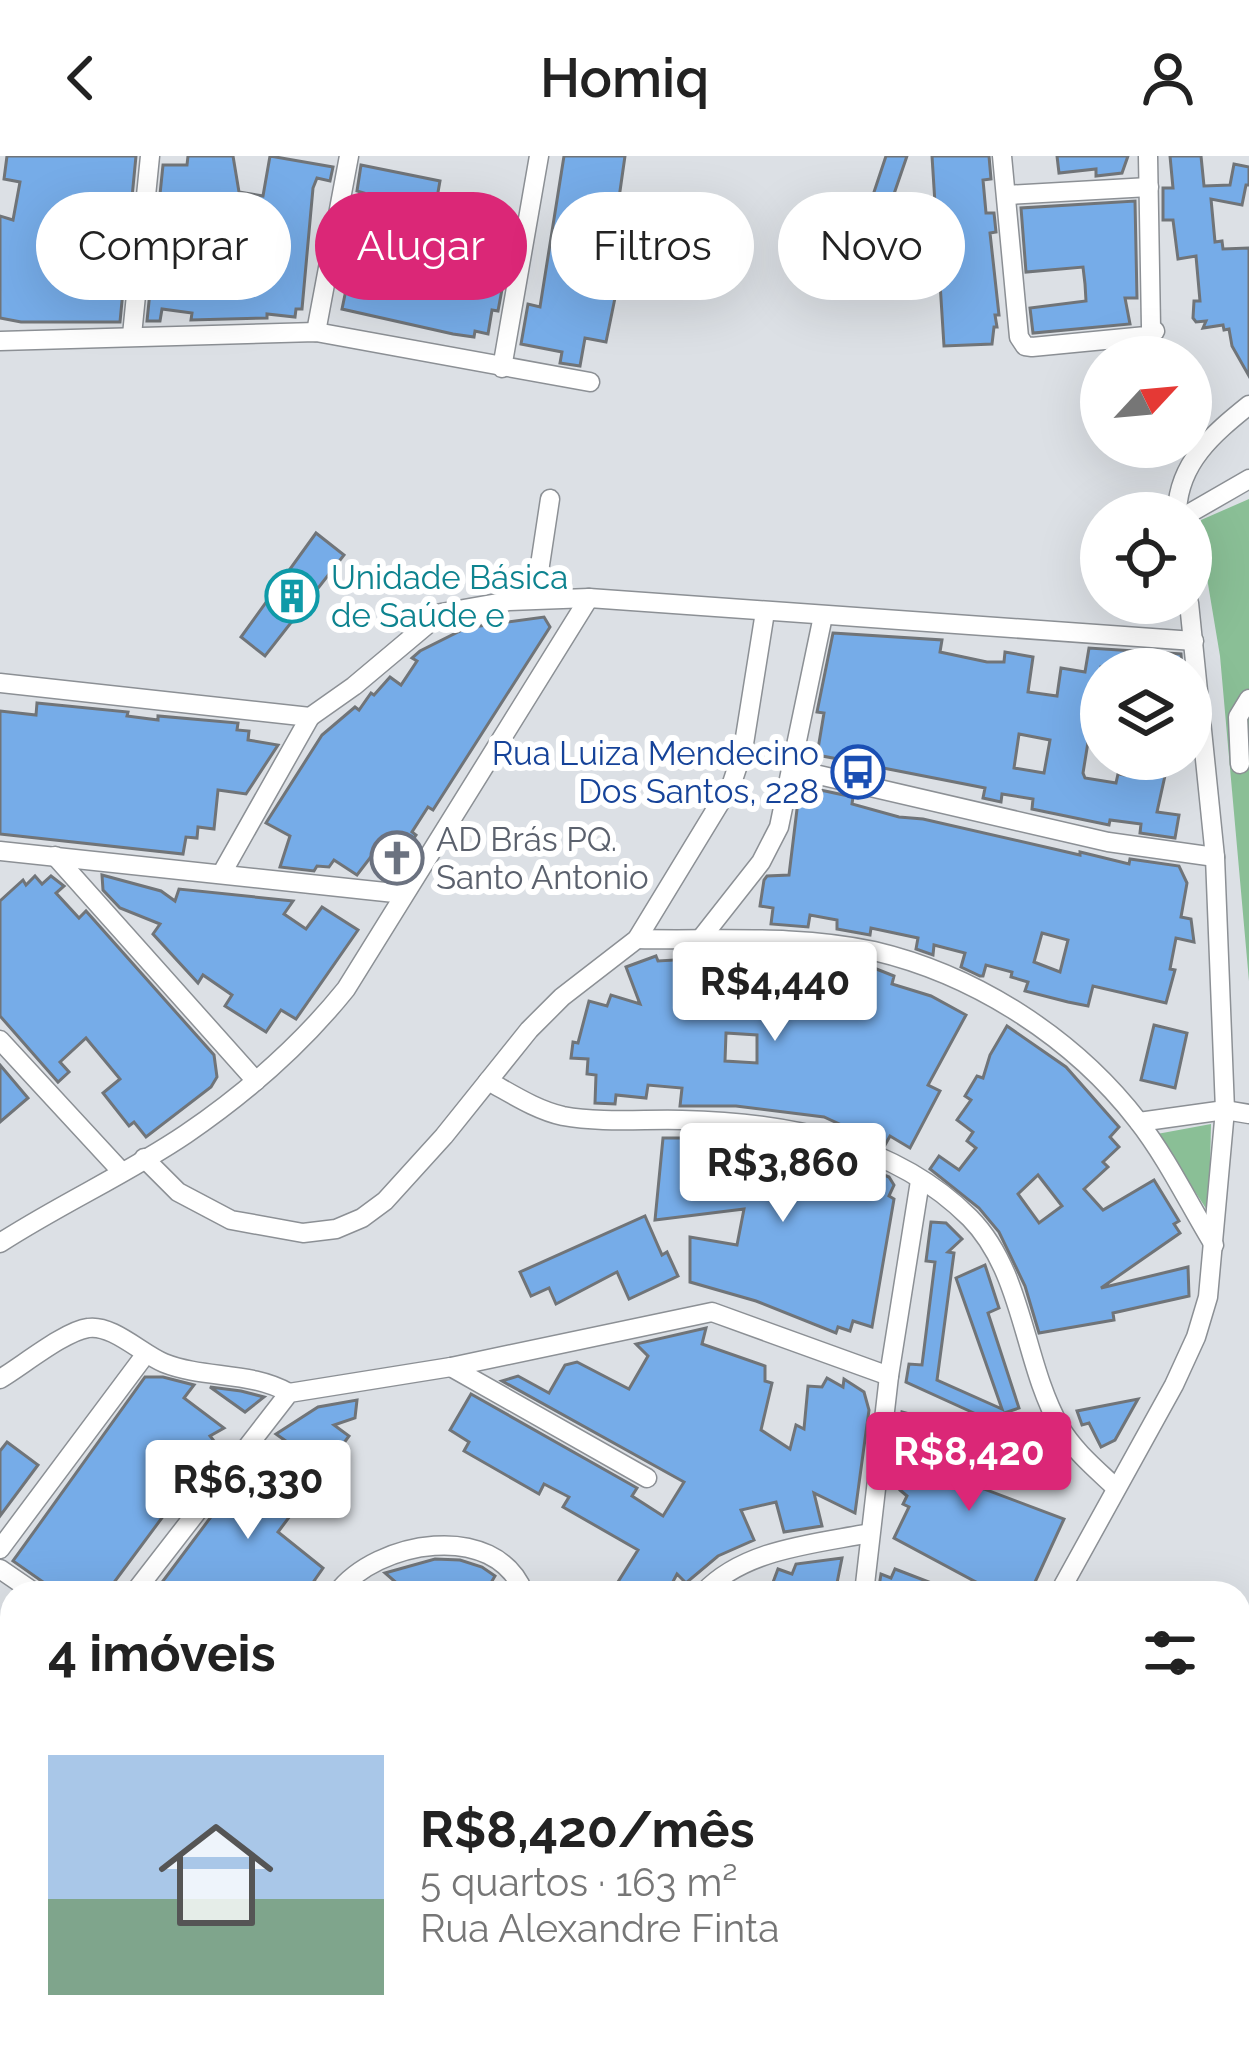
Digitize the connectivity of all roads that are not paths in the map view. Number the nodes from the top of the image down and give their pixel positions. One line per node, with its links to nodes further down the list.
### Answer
1 (150, 156): 9 (street)
2 (349, 156): 8 (street)
3 (539, 156): 11 (street)
4 (1002, 156): 7 (street)
5 (1148, 156): 6 (street)
6 (1149, 187): 7 (street); 7 (street)
7 (1007, 195)
8 (316, 332): 9 (street); 11 (street)
9 (132, 335): 10 (street)
10 (0, 341)
11 (502, 368): 12 (street)
12 (590, 382)
13 (1249, 406): 15 (street)
14 (1249, 479): 16 (street)
15 (1184, 492)
16 (1212, 495)
17 (550, 499): 18 (street)
18 (535, 598): 19 (street); 26 (street)
19 (589, 598): 20 (street); 33 (street)
20 (765, 612): 21 (street); 35 (street)
21 (823, 616): 23 (street); 28 (street)
22 (1192, 624): 23 (street)
23 (1194, 641): 31 (street)
24 (0, 683): 26 (street)
25 (1249, 699): 27 (street)
26 (310, 716): 32 (street)
27 (1240, 764)
28 (794, 769): 31 (street); 34 (street)
29 (0, 851): 30 (street)
30 (55, 856): 32 (street); 37 (street)
31 (1215, 857): 39 (street)
32 (222, 873): 33 (street)
33 (404, 894): 37 (street)
34 (702, 937): 35 (street); 41 (street)
35 (637, 939): 38 (street)
36 (0, 1040): 43 (street)
37 (256, 1081): 42 (street)
38 (488, 1081): 42 (street); 44 (street)
39 (1225, 1110): 40 (street); 41 (street); 46 (street)
40 (1249, 1114)
41 (1139, 1122): 46 (street)
42 (144, 1158): 43 (street)
43 (121, 1171): 45 (street)
44 (920, 1181): 49 (street); 53 (street)
45 (0, 1243)
46 (1214, 1245): 53 (street)
47 (145, 1355): 50 (street); 51 (street); 55 (street)
48 (451, 1366): 49 (street); 51 (street); 52 (street)
49 (889, 1376): 54 (street)
50 (0, 1379)
51 (289, 1393): 56 (street)
52 (646, 1478)
53 (1116, 1488): 61 (street)
54 (870, 1534): 59 (street); 60 (street)
55 (0, 1549)
56 (143, 1581)
57 (349, 1581): 58 (street)
58 (520, 1581)
59 (714, 1581)
60 (865, 1581)
61 (1066, 1581)

